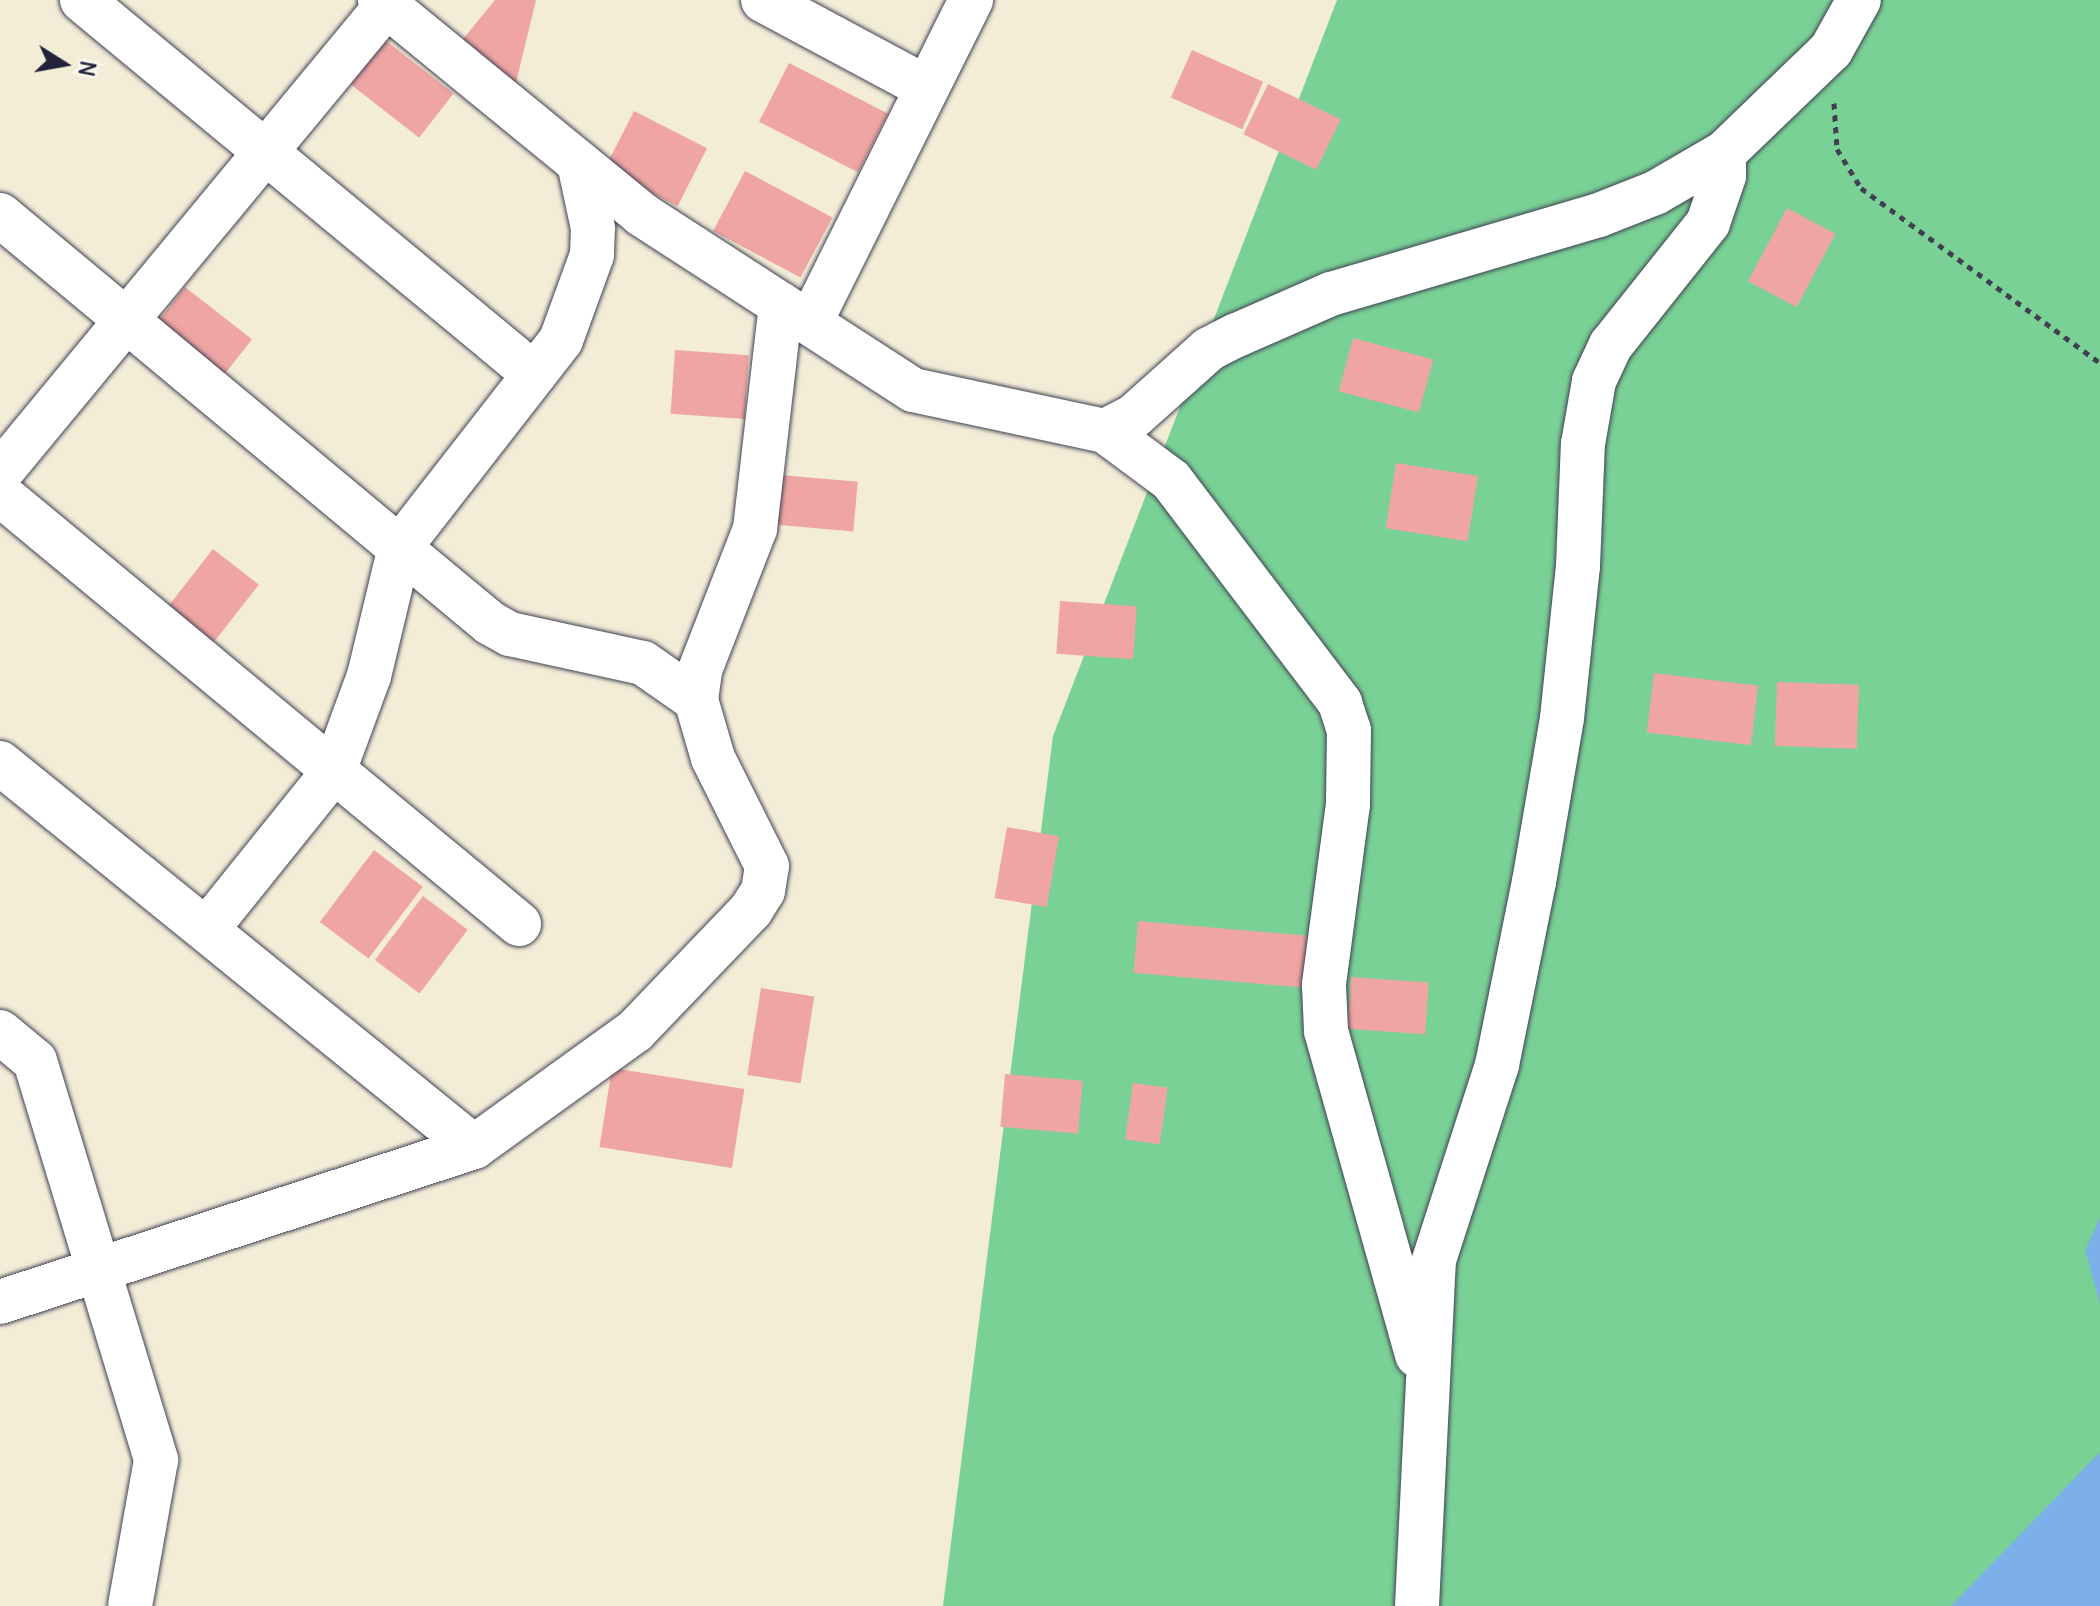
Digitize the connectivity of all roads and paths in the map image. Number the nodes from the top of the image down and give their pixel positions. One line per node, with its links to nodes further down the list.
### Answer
1 (82, 0): 8 (street)
2 (763, 0): 7 (street)
3 (971, 0): 7 (street)
4 (1859, 0): 6 (street)
5 (386, 2): 8 (street); 10 (street)
6 (1831, 50): 9 (street); 14 (path)
7 (927, 88): 12 (street)
8 (266, 152): 13 (street); 15 (street)
9 (1724, 153): 16 (street); 29 (street)
10 (579, 163): 12 (street); 15 (street)
11 (0, 215): 13 (street)
12 (796, 314): 16 (street); 20 (street)
13 (127, 320): 17 (street); 19 (street)
14 (2100, 363)
15 (534, 374): 19 (street)
16 (1105, 431): 29 (street)
17 (0, 473)
18 (0, 494): 22 (street)
19 (400, 547): 20 (street); 22 (street)
20 (696, 700): 26 (street)
21 (0, 763): 24 (street)
22 (334, 771): 23 (street); 24 (street)
23 (519, 924)
24 (207, 929): 26 (street)
25 (0, 1032): 27 (street)
26 (474, 1147): 27 (street)
27 (98, 1269): 28 (street); 30 (street)
28 (0, 1302)
29 (1426, 1388): 31 (street)
30 (130, 1606)
31 (1417, 1606)

